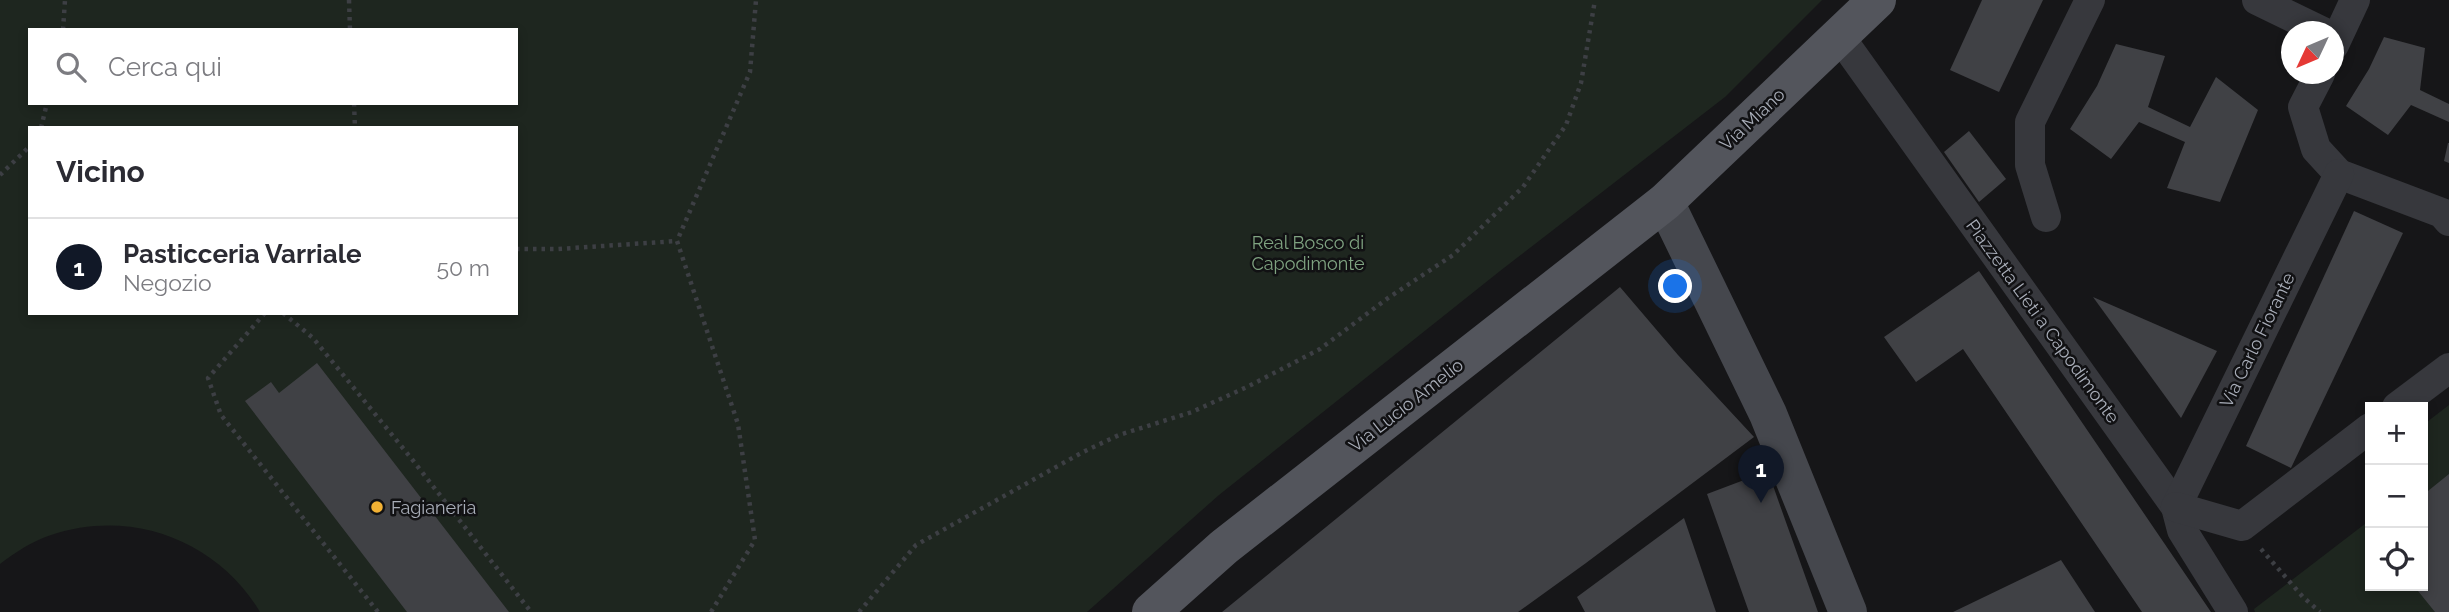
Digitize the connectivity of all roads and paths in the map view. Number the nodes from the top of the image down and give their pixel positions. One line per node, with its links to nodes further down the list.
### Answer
1 (65, 0): 11 (path)
2 (349, 0): 12 (path)
3 (756, 0): 25 (path)
4 (1595, 0): 37 (path)
5 (1877, 0): 13 (main road)
6 (2090, 0): 23 (street)
7 (2257, 0): 9 (street)
8 (2355, 0): 10 (street)
9 (2298, 21)
10 (2342, 21)
11 (63, 28)
12 (350, 28)
13 (1840, 37): 22 (main road, Via Miano); 32 (street, Piazzetta Lieti a Capodimonte)
14 (2314, 84): 20 (street)
15 (47, 105): 17 (path)
16 (354, 105): 18 (path)
17 (41, 126)
18 (355, 126)
19 (28, 148): 21 (path)
20 (2339, 174): 24 (street); 32 (street, Via Carlo Fiorante)
21 (0, 175)
22 (1665, 202): 38 (main road, Via Lucio Amelio); 39 (main road)
23 (2046, 218)
24 (2449, 221)
25 (677, 241): 26 (path); 36 (path)
26 (518, 249)
27 (263, 315): 34 (path)
28 (284, 315): 35 (path)
29 (2449, 368): 30 (street)
30 (2405, 402)
31 (2365, 432): 33 (street)
32 (2176, 507): 33 (street); 40 (street, Piazzetta Lieti a Capodimonte)
33 (2242, 526): 41 (path)
34 (378, 612)
35 (531, 612)
36 (711, 612)
37 (859, 612)
38 (1151, 612)
39 (1848, 612)
40 (2233, 612)
41 (2320, 612)

